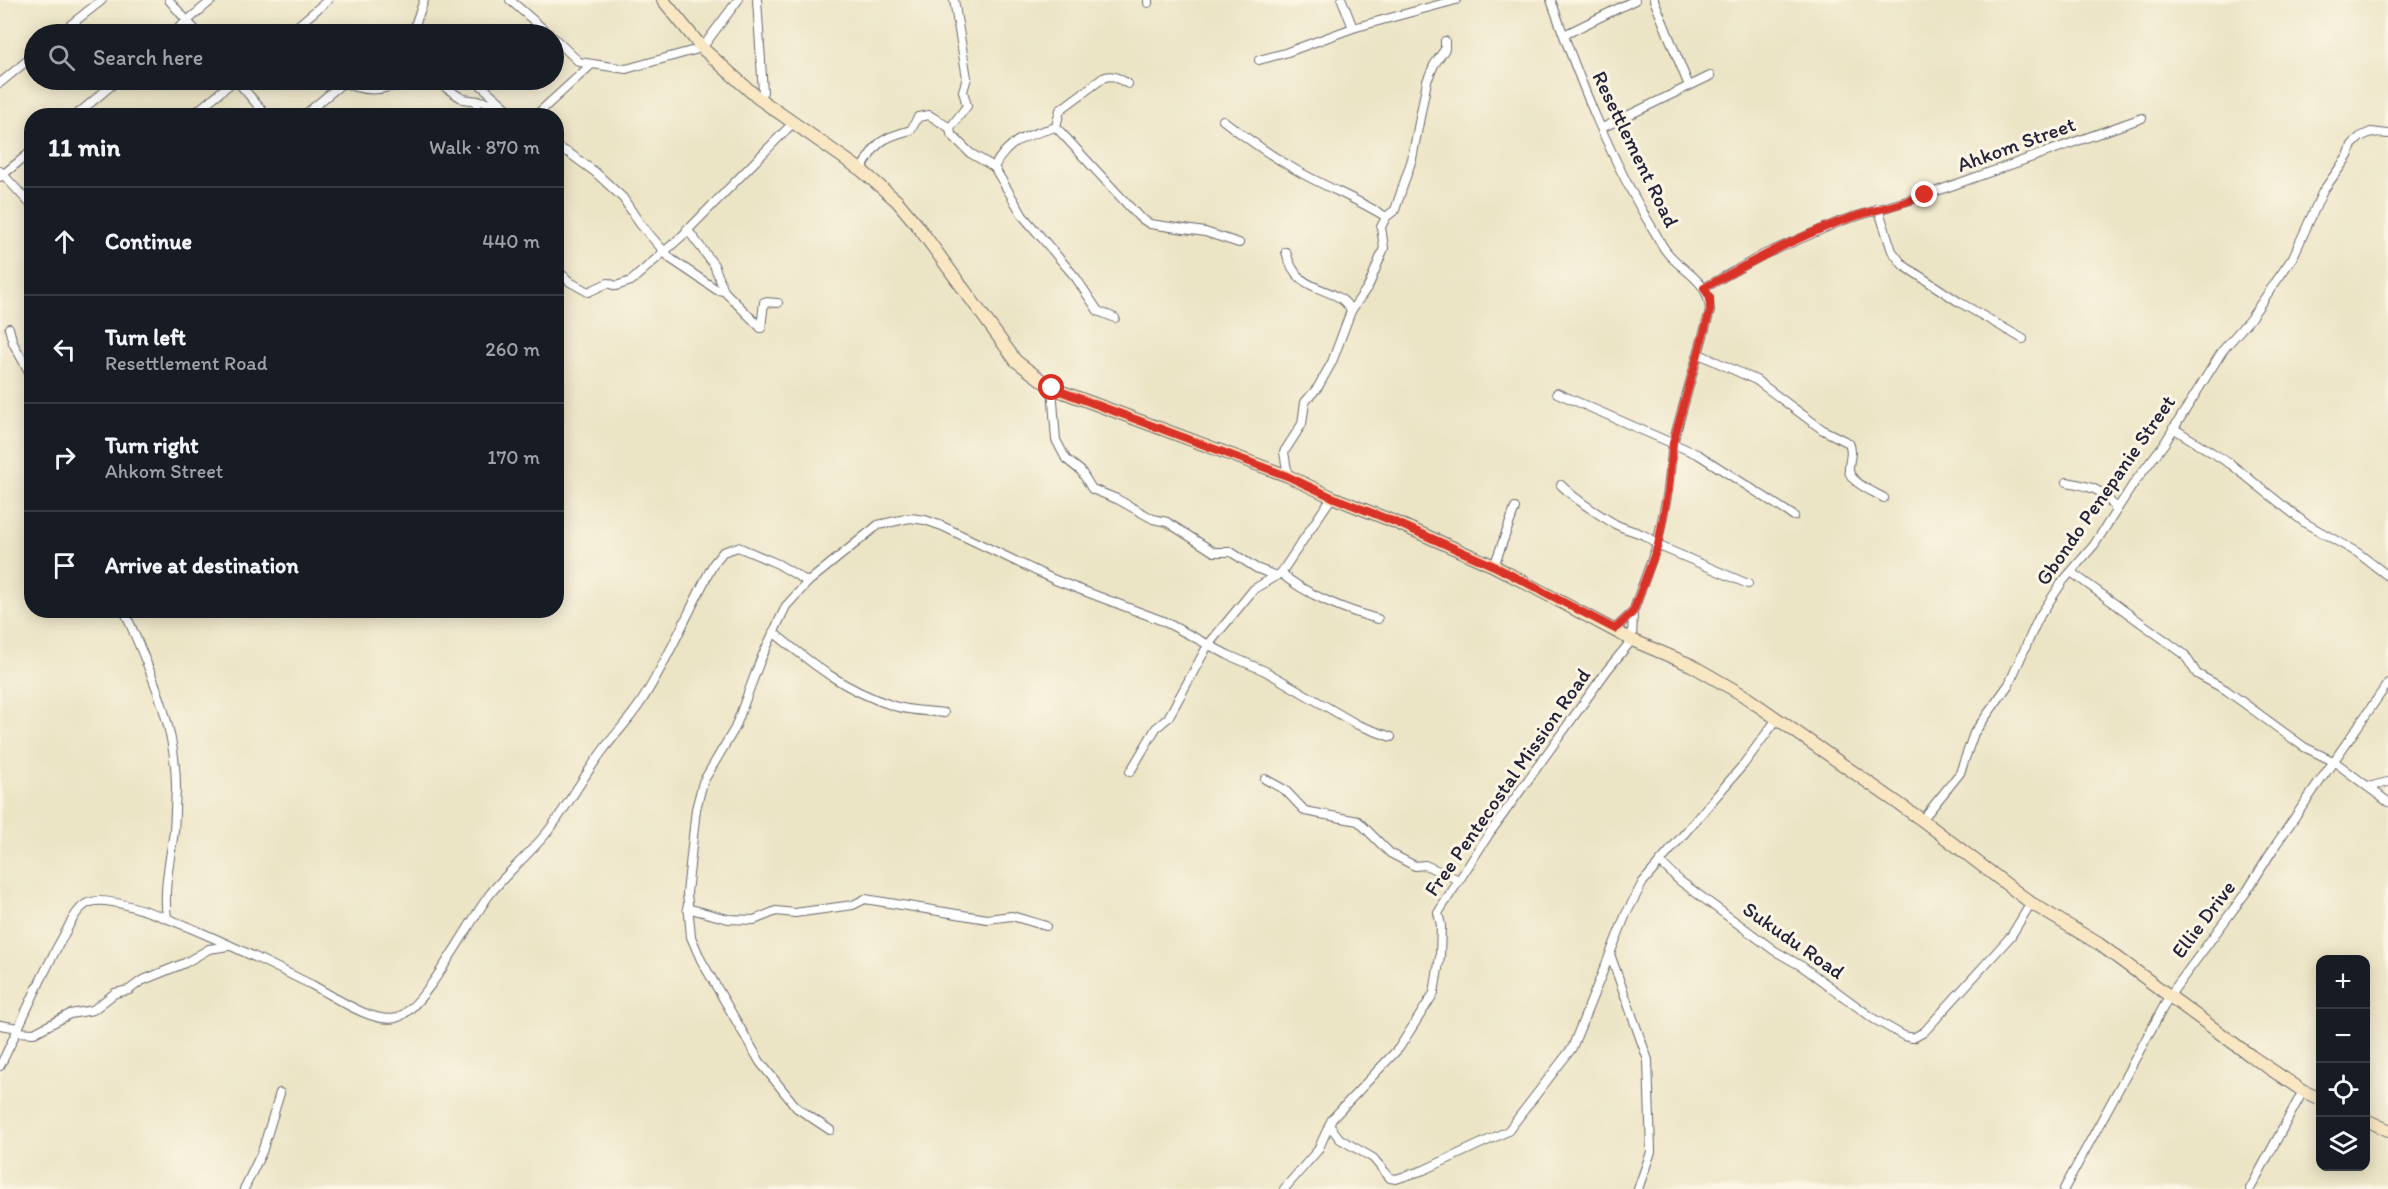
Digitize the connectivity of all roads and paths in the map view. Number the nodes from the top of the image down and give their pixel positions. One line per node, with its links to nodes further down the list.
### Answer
1 (102, 0): 17 (street)
2 (169, 0): 16 (street)
3 (212, 0): 16 (street)
4 (328, 0): 20 (street)
5 (424, 0): 21 (street)
6 (510, 0): 22 (street)
7 (663, 0): 27 (main road)
8 (738, 0): 27 (street)
9 (757, 0): 43 (street)
10 (954, 0): 57 (street)
11 (1342, 0): 23 (street)
12 (1456, 0): 23 (street)
13 (1551, 0): 24 (street, Resettlement Road)
14 (1635, 0): 24 (street)
15 (1654, 0): 34 (street)
16 (187, 21): 18 (street); 19 (street)
17 (72, 24)
18 (183, 24)
19 (190, 24)
20 (302, 24)
21 (415, 24)
22 (538, 24)
23 (1353, 28): 28 (street)
24 (1564, 35): 58 (street, Resettlement Road)
25 (1445, 41): 67 (street)
26 (564, 48): 30 (street)
27 (702, 48): 30 (street); 43 (main road)
28 (1259, 60)
29 (24, 63): 32 (street)
30 (592, 64): 42 (street)
31 (1710, 76): 34 (street)
32 (0, 83)
33 (1128, 84): 56 (street)
34 (1689, 86): 58 (street)
35 (106, 90): 46 (street)
36 (223, 90): 47 (street)
37 (244, 90): 48 (street)
38 (331, 90): 49 (street)
39 (449, 90): 44 (street)
40 (486, 90): 45 (street)
41 (564, 90): 52 (street)
42 (564, 90)
43 (758, 98): 55 (main road)
44 (477, 101): 45 (street); 50 (street)
45 (502, 104): 51 (street)
46 (85, 108)
47 (201, 108)
48 (260, 108)
49 (312, 108)
50 (477, 108)
51 (507, 108)
52 (544, 108)
53 (2142, 118): 66 (street, Ahkom Street)
54 (1223, 120): 67 (street)
55 (792, 124): 63 (main road); 68 (street)
56 (1056, 127): 62 (street); 69 (street)
57 (950, 128): 62 (street); 63 (street)
58 (1602, 128): 73 (street, Resettlement Road)
59 (2388, 134): 84 (street, Gbondo Penepanie Street)
60 (564, 151): 70 (street)
61 (24, 157): 64 (street)
62 (994, 167): 77 (street)
63 (861, 170): 82 (main road)
64 (1, 174): 65 (street)
65 (24, 198)
66 (1878, 208): 73 (street, Ahkom Street); 79 (street)
67 (1386, 218): 76 (street)
68 (687, 229): 70 (street); 74 (street)
69 (1239, 243)
70 (664, 251): 72 (street); 74 (street)
71 (1286, 252): 76 (street)
72 (564, 276)
73 (1704, 288): 80 (street)
74 (724, 291): 75 (street)
75 (778, 303)
76 (1352, 311): 86 (street)
77 (1115, 318)
78 (9, 328): 81 (street)
79 (2023, 339)
80 (1699, 354): 85 (street); 90 (street)
81 (24, 363)
82 (1052, 388): 86 (main road); 97 (street)
83 (1557, 393): 85 (street)
84 (2173, 428): 92 (street, Gbondo Penepanie Street); 98 (street)
85 (1673, 443): 93 (street); 94 (street)
86 (1287, 476): 89 (main road)
87 (2067, 482): 92 (street)
88 (1561, 485): 94 (street)
89 (1332, 497): 95 (main road); 97 (street)
90 (1884, 498)
91 (1515, 508): 95 (street)
92 (2116, 510): 96 (street, Gbondo Penepanie Street)
93 (1794, 516)
94 (1658, 545): 100 (street); 101 (street)
95 (1494, 566): 104 (main road)
96 (2071, 572): 112 (street); 118 (street, Gbondo Penepanie Street)
97 (1278, 574): 103 (street); 107 (street)
98 (2388, 576)
99 (808, 582): 105 (street); 107 (street); 125 (street)
100 (1748, 584)
101 (1633, 612): 104 (street); 106 (street)
102 (127, 618): 123 (street)
103 (1378, 619)
104 (1615, 629): 106 (main road)
105 (773, 632): 109 (street); 122 (street)
106 (1632, 640): 110 (main road); 120 (street, Free Pentecostal Mission Road)
107 (1208, 645): 111 (street); 113 (street)
108 (2388, 683): 112 (street, Ellie Drive)
109 (944, 713)
110 (1777, 719): 118 (main road); 119 (street)
111 (1391, 737)
112 (2335, 762): 116 (street); 127 (street, Ellie Drive)
113 (1130, 772)
114 (1265, 779): 120 (street)
115 (2388, 782): 116 (street)
116 (2368, 787): 117 (street)
117 (2388, 802)
118 (1922, 820): 121 (main road)
119 (1660, 862): 121 (street, Sukudu Road); 126 (street)
120 (1459, 880): 135 (street, Free Pentecostal Mission Road)
121 (2031, 903): 127 (main road)
122 (687, 908): 124 (street); 136 (street)
123 (167, 918): 125 (street); 129 (street)
124 (1046, 926)
125 (230, 946): 129 (street)
126 (1610, 954): 135 (street); 140 (street)
127 (2170, 995): 131 (main road); 141 (street, Ellie Drive)
128 (0, 1025): 129 (street)
129 (18, 1030): 130 (street)
130 (0, 1066)
131 (2303, 1091): 133 (main road); 142 (street)
132 (280, 1093): 138 (street)
133 (2316, 1097)
134 (2370, 1122): 137 (main road)
135 (1329, 1125): 139 (street, Free Pentecostal Mission Road)
136 (830, 1130)
137 (2388, 1130)
138 (244, 1189)
139 (1284, 1189)
140 (1638, 1189)
141 (2064, 1189)
142 (2250, 1189)

